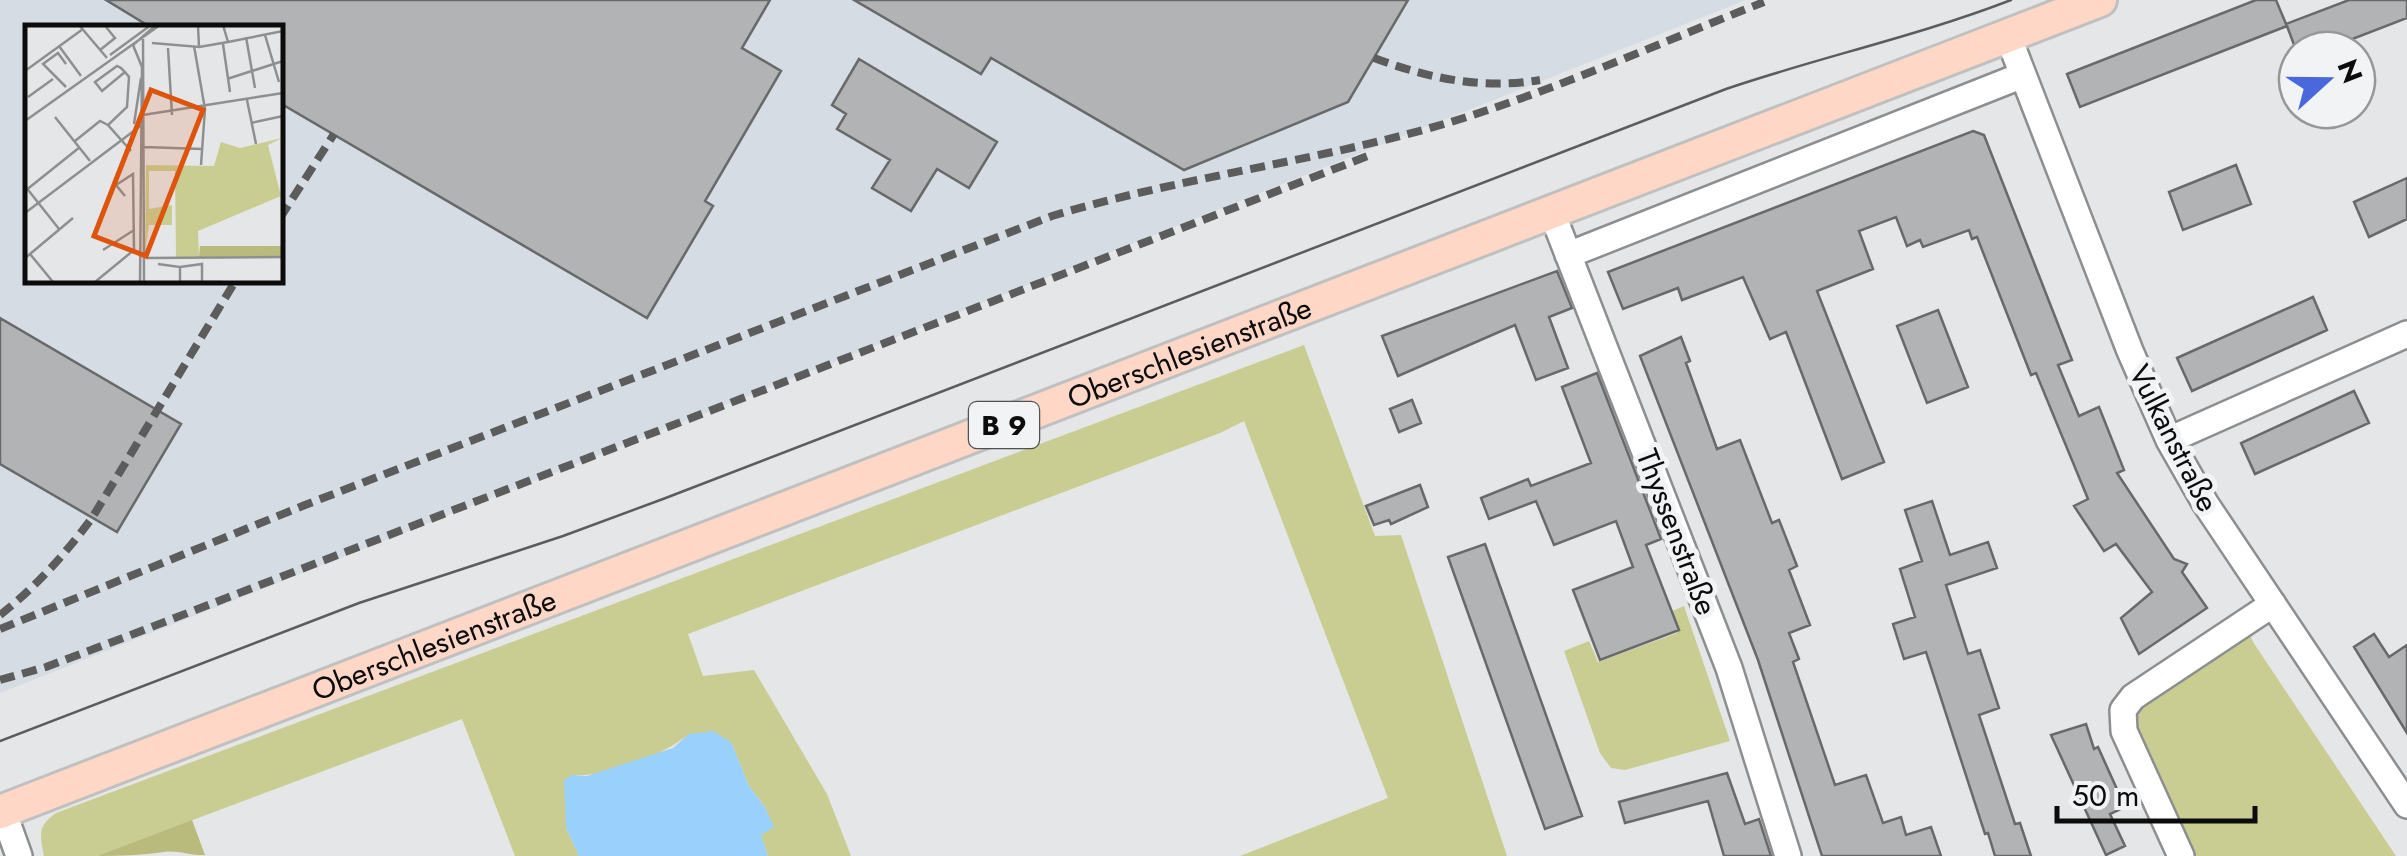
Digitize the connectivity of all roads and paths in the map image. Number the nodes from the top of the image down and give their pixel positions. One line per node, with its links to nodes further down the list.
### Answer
1 (2100, 0): 2 (main road, Oberschlesienstraße / B 9)
2 (2008, 36): 3 (street, Vulkanstraße); 4 (main road, Oberschlesienstraße / B 9)
3 (2023, 75): 5 (street); 7 (street, Vulkanstraße)
4 (1552, 212): 5 (street, Thyssenstraße); 10 (main road, Oberschlesienstraße / B 9)
5 (1568, 254): 12 (street, Thyssenstraße)
6 (2407, 334): 7 (street)
7 (2169, 440): 8 (street, Vulkanstraße)
8 (2273, 604): 9 (street, Vulkanstraße); 13 (street)
9 (2407, 805)
10 (1, 812): 11 (street)
11 (20, 856)
12 (1788, 856)
13 (2181, 856)

